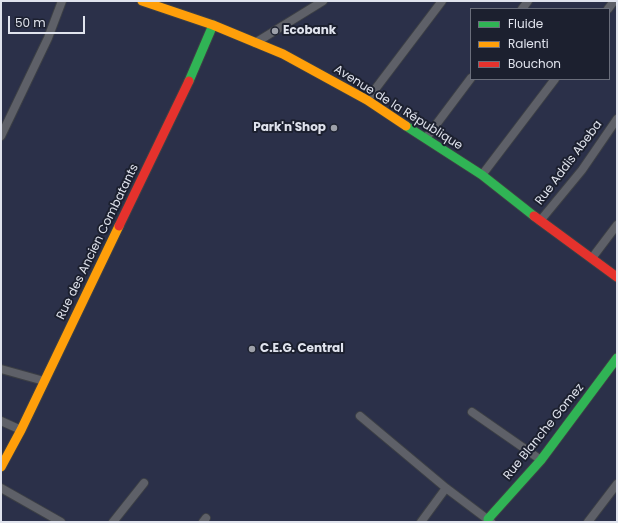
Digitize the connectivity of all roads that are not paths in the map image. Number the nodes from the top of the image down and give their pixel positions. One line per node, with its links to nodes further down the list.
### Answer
1 (62, 1): 13 (street)
2 (142, 1): 6 (street, Avenue de la République)
3 (168, 1): 6 (street)
4 (323, 1): 8 (street)
5 (442, 1): 11 (street)
6 (158, 7): 7 (street, Avenue de la République)
7 (213, 25): 8 (street, Avenue de la République); 22 (street, Rue des Ancien Combatants)
8 (255, 43): 11 (street, Avenue de la République)
9 (470, 79): 14 (street)
10 (554, 80): 15 (street)
11 (367, 100): 14 (street, Avenue de la République)
12 (617, 119): 16 (street, Rue Addis Abeba)
13 (1, 136)
14 (426, 138): 15 (street, Avenue de la République)
15 (482, 175): 16 (street, Avenue de la République)
16 (540, 221): 18 (street, Avenue de la République)
17 (617, 225): 18 (street)
18 (592, 258): 19 (street, Avenue de la République)
19 (617, 277)
20 (617, 358): 27 (street, Rue Blanche Gomez)
21 (1, 369): 22 (street)
22 (44, 381): 26 (street, Rue des Ancien Combatants)
23 (472, 412): 27 (street)
24 (360, 416): 32 (street)
25 (1, 421): 26 (street)
26 (21, 430): 28 (street, Rue des Ancien Combatants)
27 (541, 460): 33 (street, Rue Blanche Gomez)
28 (1, 467)
29 (144, 483): 35 (street)
30 (617, 484): 37 (street)
31 (1, 488): 34 (street)
32 (446, 488): 33 (street); 36 (street)
33 (490, 521)
34 (61, 522)
35 (113, 522)
36 (421, 522)
37 (588, 522)

